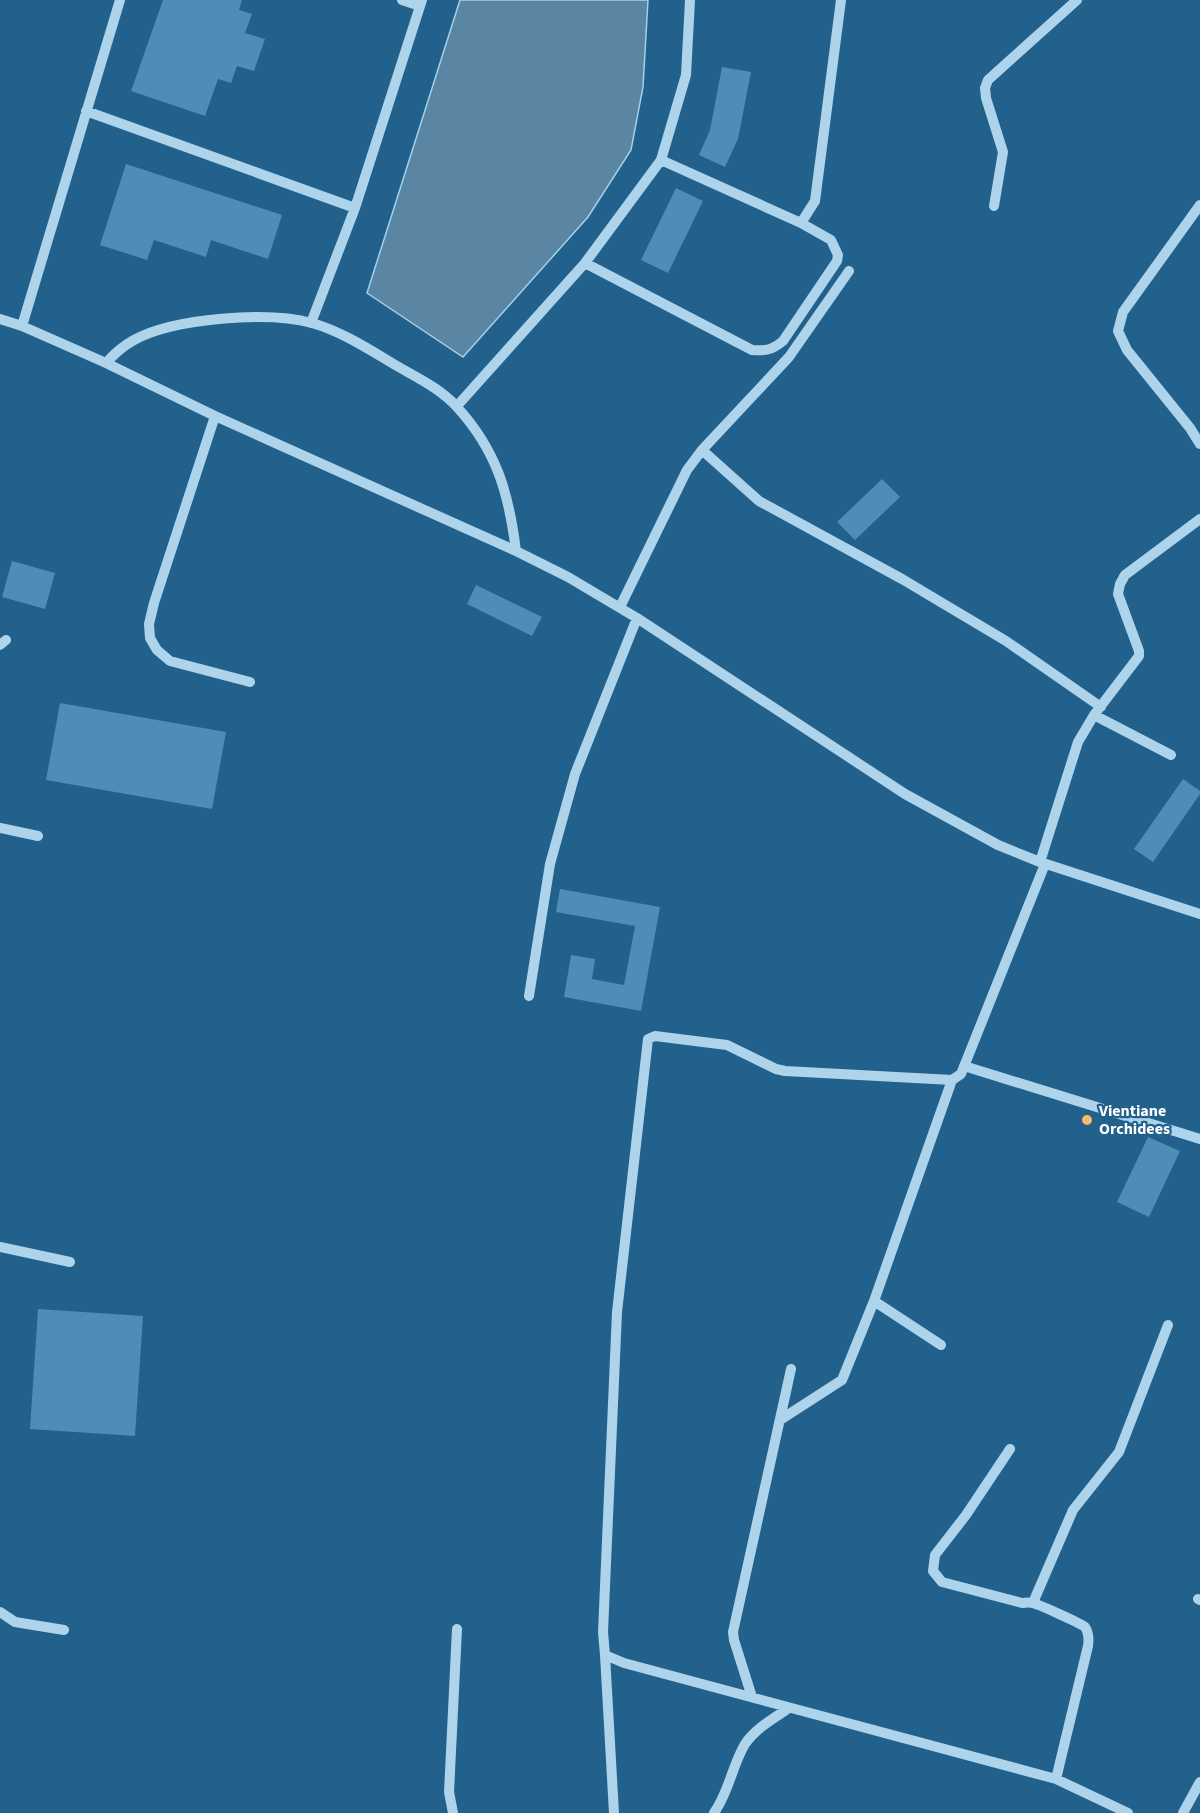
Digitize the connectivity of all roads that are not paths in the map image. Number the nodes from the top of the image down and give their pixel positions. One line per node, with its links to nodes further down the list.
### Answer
1 (120, 0): 7 (street)
2 (402, 0): 6 (street)
3 (690, 0): 8 (street)
4 (841, 0): 12 (street)
5 (1077, 0): 10 (street)
6 (421, 3): 11 (street)
7 (86, 111): 11 (street); 17 (street)
8 (661, 160): 12 (street); 13 (street)
9 (1200, 205): 21 (street)
10 (994, 206)
11 (355, 208): 16 (street)
12 (801, 223): 13 (street)
13 (585, 263): 19 (street)
14 (849, 272): 22 (street)
15 (0, 319): 17 (street)
16 (311, 323): 18 (street); 19 (street)
17 (22, 326): 18 (street)
18 (106, 363): 20 (street)
19 (457, 406): 24 (street)
20 (215, 416): 24 (street); 27 (street)
21 (1200, 444)
22 (702, 450): 25 (street); 28 (street)
23 (1200, 519): 28 (street)
24 (516, 551): 25 (street)
25 (620, 607): 26 (street)
26 (638, 618): 32 (street); 34 (street)
27 (250, 682)
28 (1098, 711): 29 (street); 32 (street)
29 (1170, 755)
30 (0, 828): 31 (street)
31 (38, 836)
32 (1043, 863): 33 (street); 35 (street)
33 (1200, 914)
34 (529, 996)
35 (964, 1066): 36 (street); 37 (street)
36 (952, 1080): 40 (street); 50 (street)
37 (1200, 1139)
38 (0, 1247): 39 (street)
39 (70, 1262)
40 (874, 1301): 42 (street); 44 (street)
41 (1168, 1325): 46 (street)
42 (941, 1345)
43 (791, 1369): 44 (street)
44 (780, 1420): 51 (street)
45 (1010, 1449): 46 (street)
46 (1035, 1603): 53 (street)
47 (0, 1612): 49 (street)
48 (457, 1629): 55 (street)
49 (64, 1630)
50 (605, 1655): 51 (street); 56 (street)
51 (752, 1697): 52 (street)
52 (789, 1708): 53 (street); 57 (street)
53 (1056, 1779): 58 (street)
54 (1200, 1782): 59 (street)
55 (453, 1813)
56 (614, 1813)
57 (714, 1813)
58 (1128, 1813)
59 (1183, 1813)

